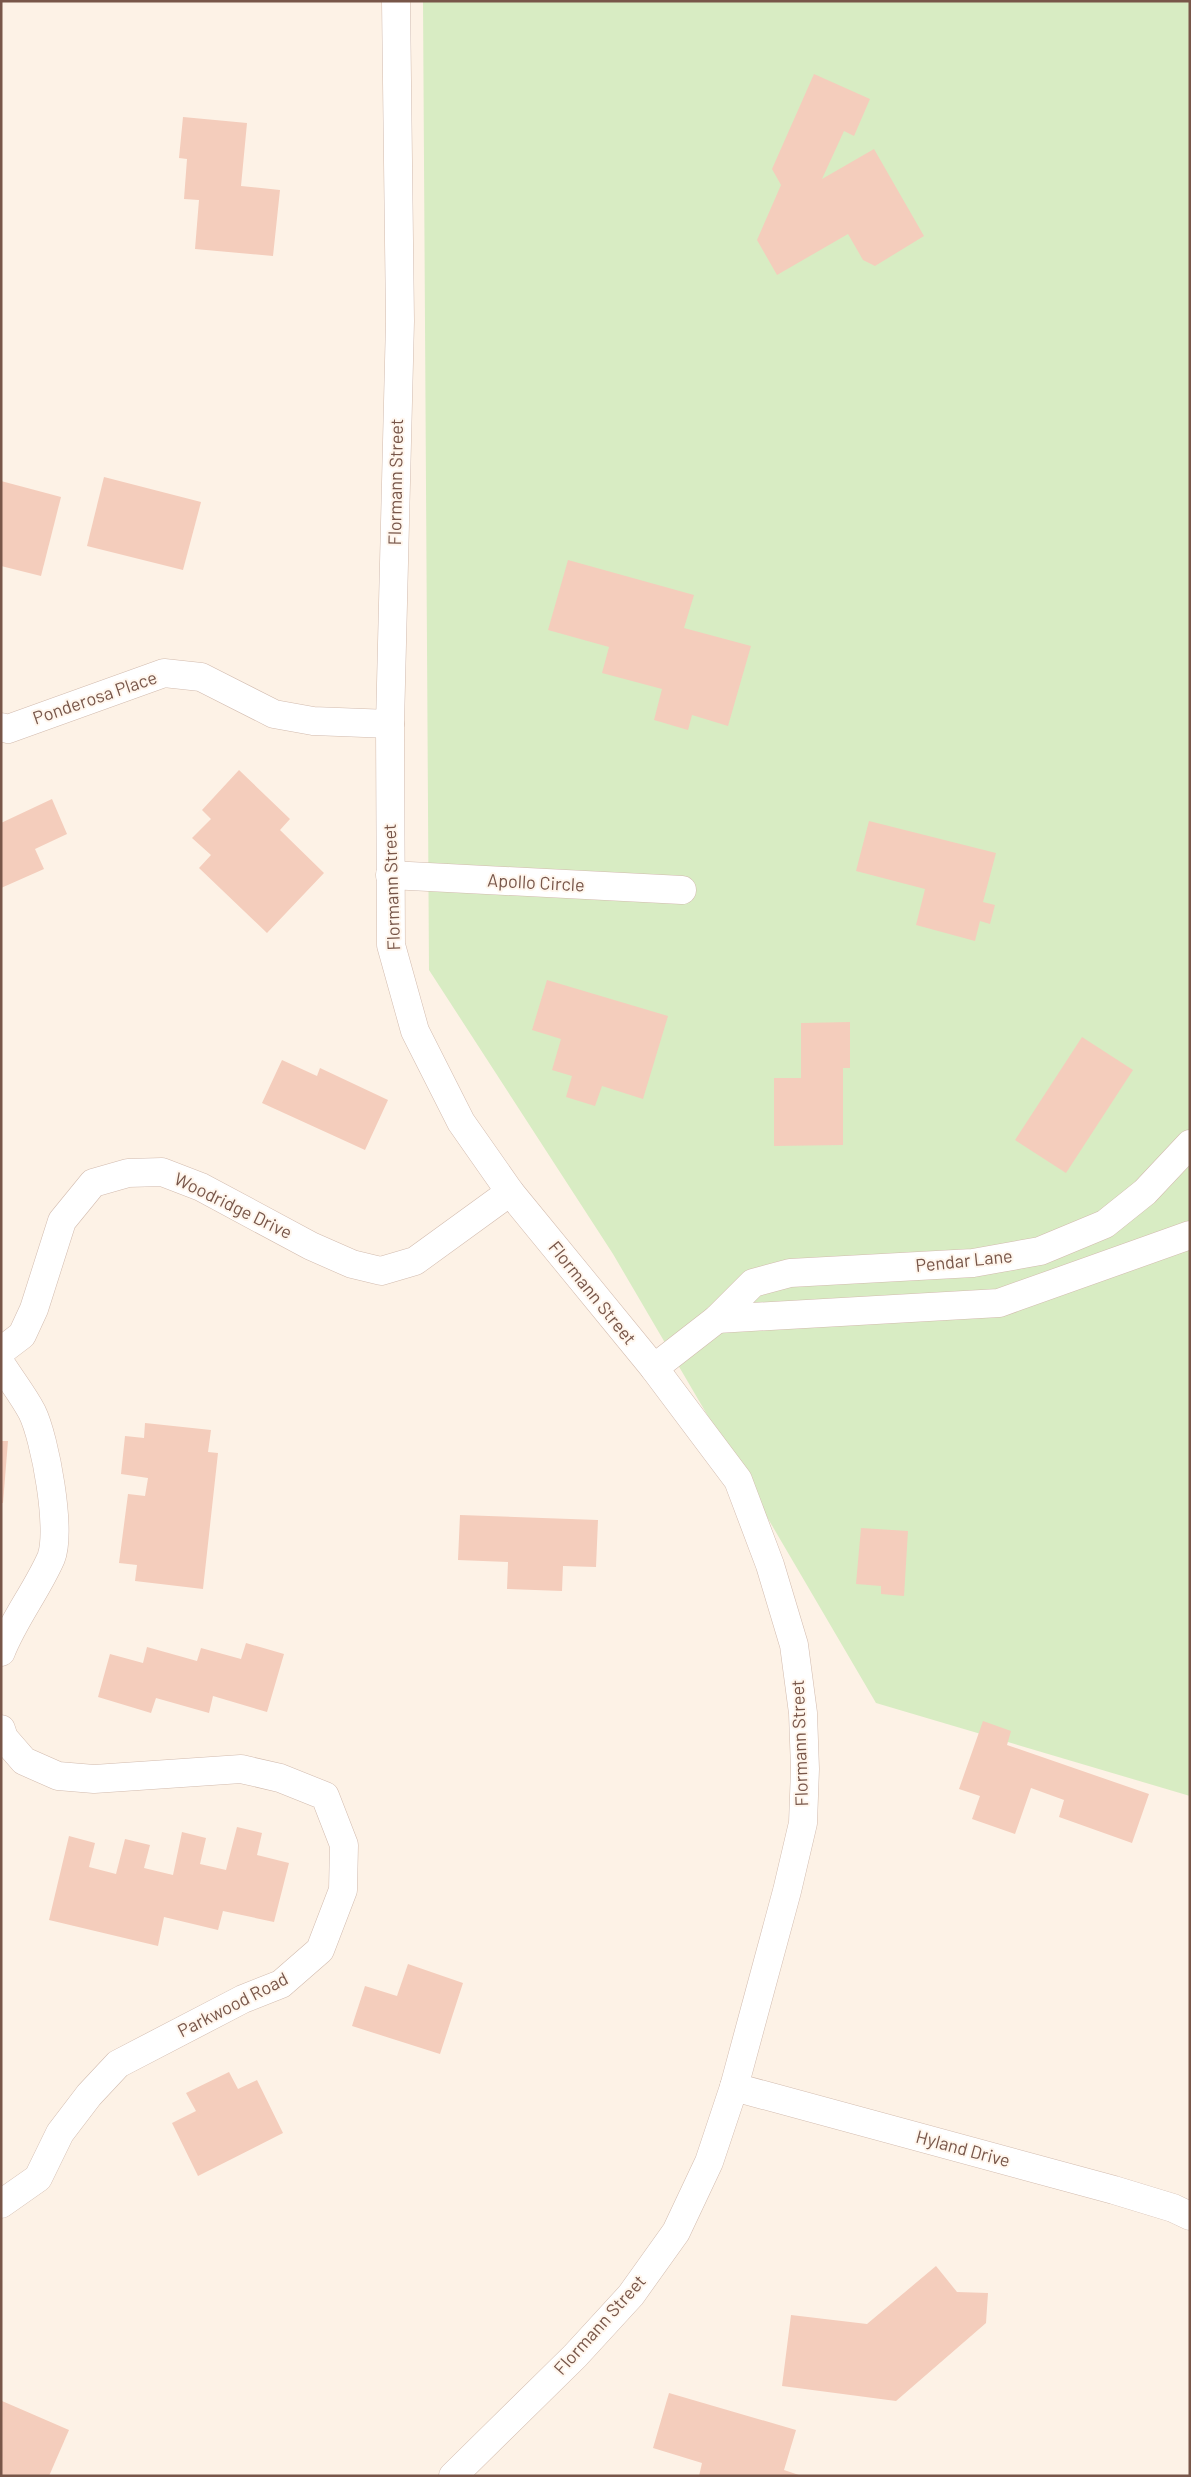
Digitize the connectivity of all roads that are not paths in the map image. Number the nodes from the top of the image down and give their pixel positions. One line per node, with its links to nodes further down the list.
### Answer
1 (396, 1): 2 (street, Flormann Street)
2 (390, 724): 3 (street, Ponderosa Place); 4 (street, Flormann Street)
3 (1, 727)
4 (390, 875): 5 (street, Apollo Circle); 7 (street, Flormann Street)
5 (682, 890)
6 (1190, 1144): 9 (street, Pendar Lane)
7 (510, 1192): 10 (street, Woodridge Drive); 12 (street, Flormann Street)
8 (1190, 1235): 9 (street)
9 (717, 1319): 12 (street, Pendar Lane)
10 (1, 1351)
11 (1, 1364): 13 (street)
12 (654, 1368): 15 (street, Flormann Street)
13 (1, 1652)
14 (1, 1729): 16 (street, Parkwood Road)
15 (734, 2087): 17 (street, Hyland Drive); 18 (street, Flormann Street)
16 (1, 2204)
17 (1190, 2216)
18 (453, 2476)

